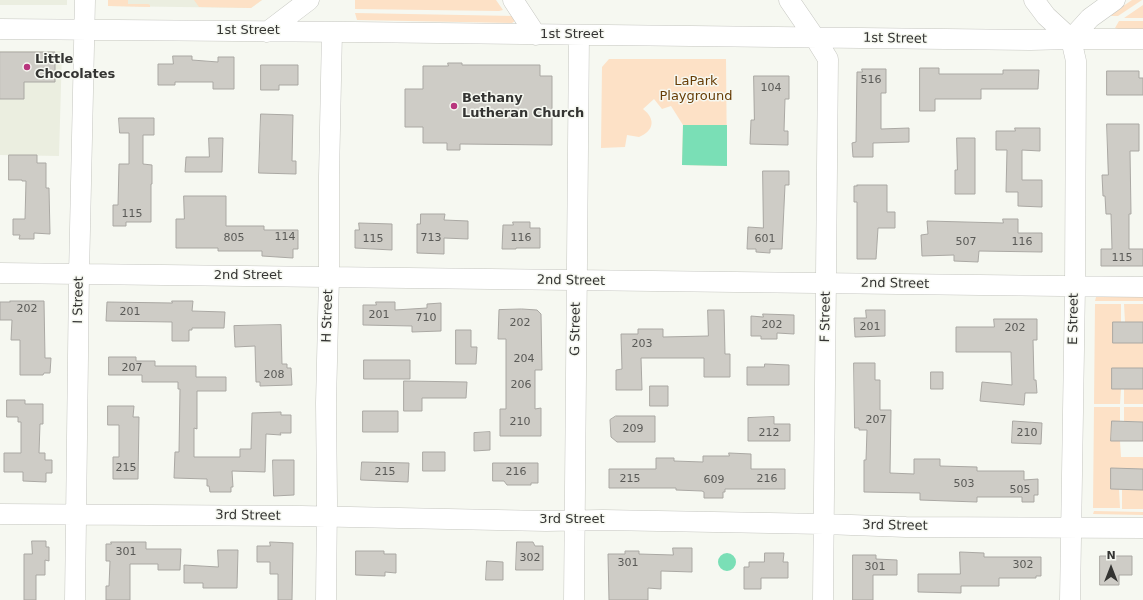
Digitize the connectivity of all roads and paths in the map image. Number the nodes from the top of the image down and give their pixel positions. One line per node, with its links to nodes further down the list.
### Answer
1 (85, 0): 8 (street, I Street)
2 (309, 0): 9 (street)
3 (513, 0): 11 (street)
4 (789, 0): 13 (street, F Street)
5 (1034, 0): 14 (street)
6 (1115, 0): 14 (street)
7 (0, 29): 8 (street, 1st Street)
8 (84, 30): 9 (street, 1st Street); 17 (street, I Street)
9 (267, 32): 10 (street, 1st Street)
10 (332, 32): 11 (street, 1st Street); 18 (street, H Street)
11 (536, 35): 12 (street, 1st Street)
12 (579, 35): 13 (street, 1st Street); 19 (street, G Street)
13 (815, 38): 14 (street, 1st Street); 20 (street, F Street)
14 (1070, 39): 15 (street, 1st Street); 21 (street, E Street)
15 (1143, 39)
16 (0, 273): 17 (street, 2nd Street)
17 (79, 275): 18 (street, 2nd Street); 24 (street, I Street)
18 (329, 277): 19 (street, 2nd Street); 25 (street, H Street)
19 (577, 281): 20 (street, 2nd Street); 26 (street, G Street)
20 (827, 283): 21 (street, 2nd Street); 27 (street, F Street)
21 (1075, 286): 22 (street, 2nd Street); 28 (street, E Street)
22 (1143, 287)
23 (0, 514): 24 (street, 3rd Street)
24 (76, 514): 25 (street, 3rd Street); 30 (street, I Street)
25 (327, 517): 26 (street, 3rd Street); 31 (street, H Street)
26 (575, 520): 27 (street, 3rd Street); 32 (street, G Street)
27 (824, 524): 28 (street, 3rd Street); 33 (street, F Street)
28 (1071, 528): 29 (street, 3rd Street); 34 (street, E Street)
29 (1143, 528)
30 (75, 600)
31 (326, 600)
32 (574, 600)
33 (823, 600)
34 (1070, 600)

